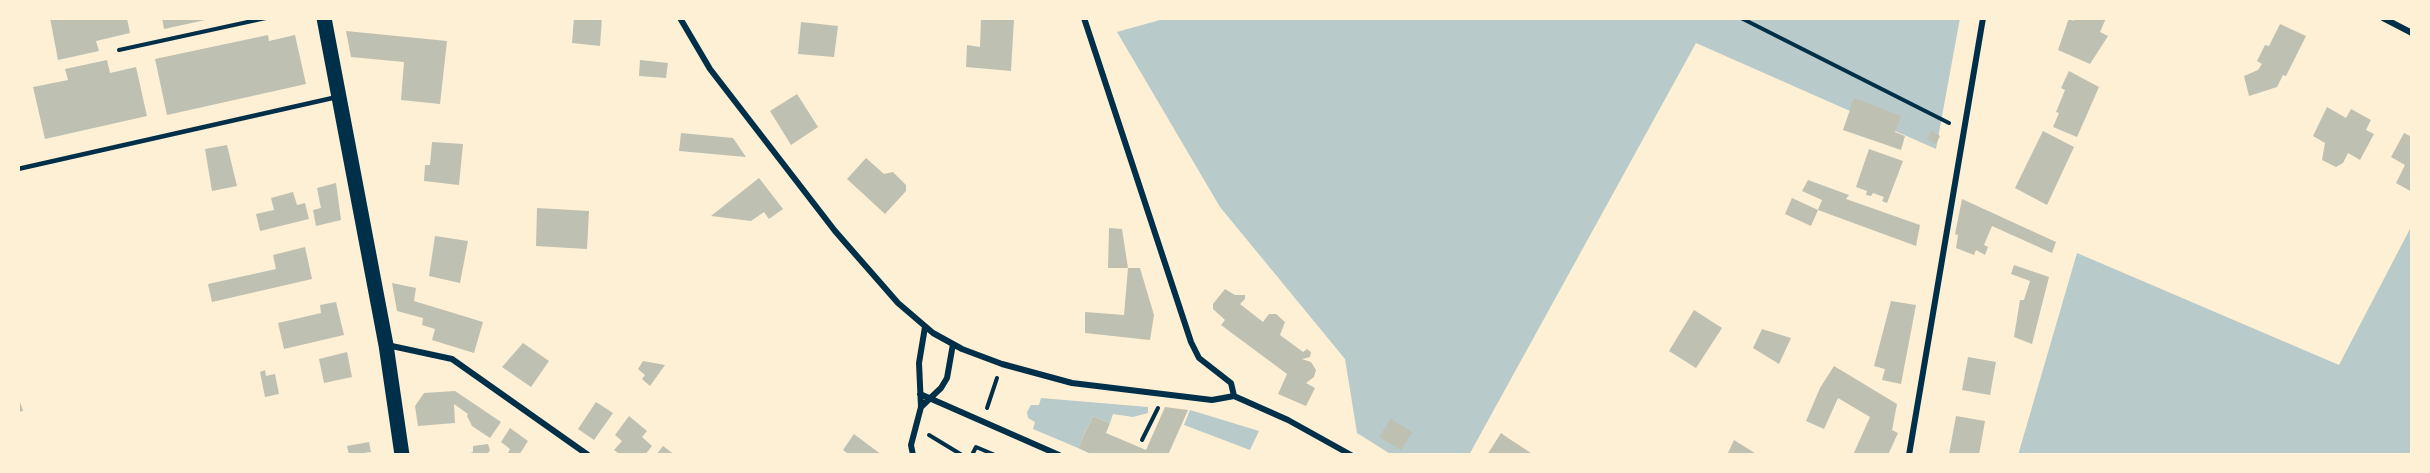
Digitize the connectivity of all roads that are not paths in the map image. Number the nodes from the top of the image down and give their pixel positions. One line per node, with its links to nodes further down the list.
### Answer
1 (324, 18): 7 (main road)
2 (680, 18): 9 (street)
3 (1084, 18): 13 (street)
4 (1983, 18): 21 (street)
5 (2383, 18): 6 (street)
6 (2412, 33)
7 (340, 96): 8 (lane); 11 (main road)
8 (18, 169)
9 (925, 327): 10 (street); 12 (street)
10 (953, 344): 13 (street); 14 (street)
11 (386, 345): 16 (main road); 17 (street)
12 (920, 394): 14 (street); 15 (street)
13 (1233, 396): 20 (street)
14 (931, 398): 15 (street); 19 (street)
15 (921, 407): 18 (street)
16 (402, 455)
17 (588, 455)
18 (913, 455)
19 (1059, 455)
20 (1351, 455)
21 (1909, 455)

